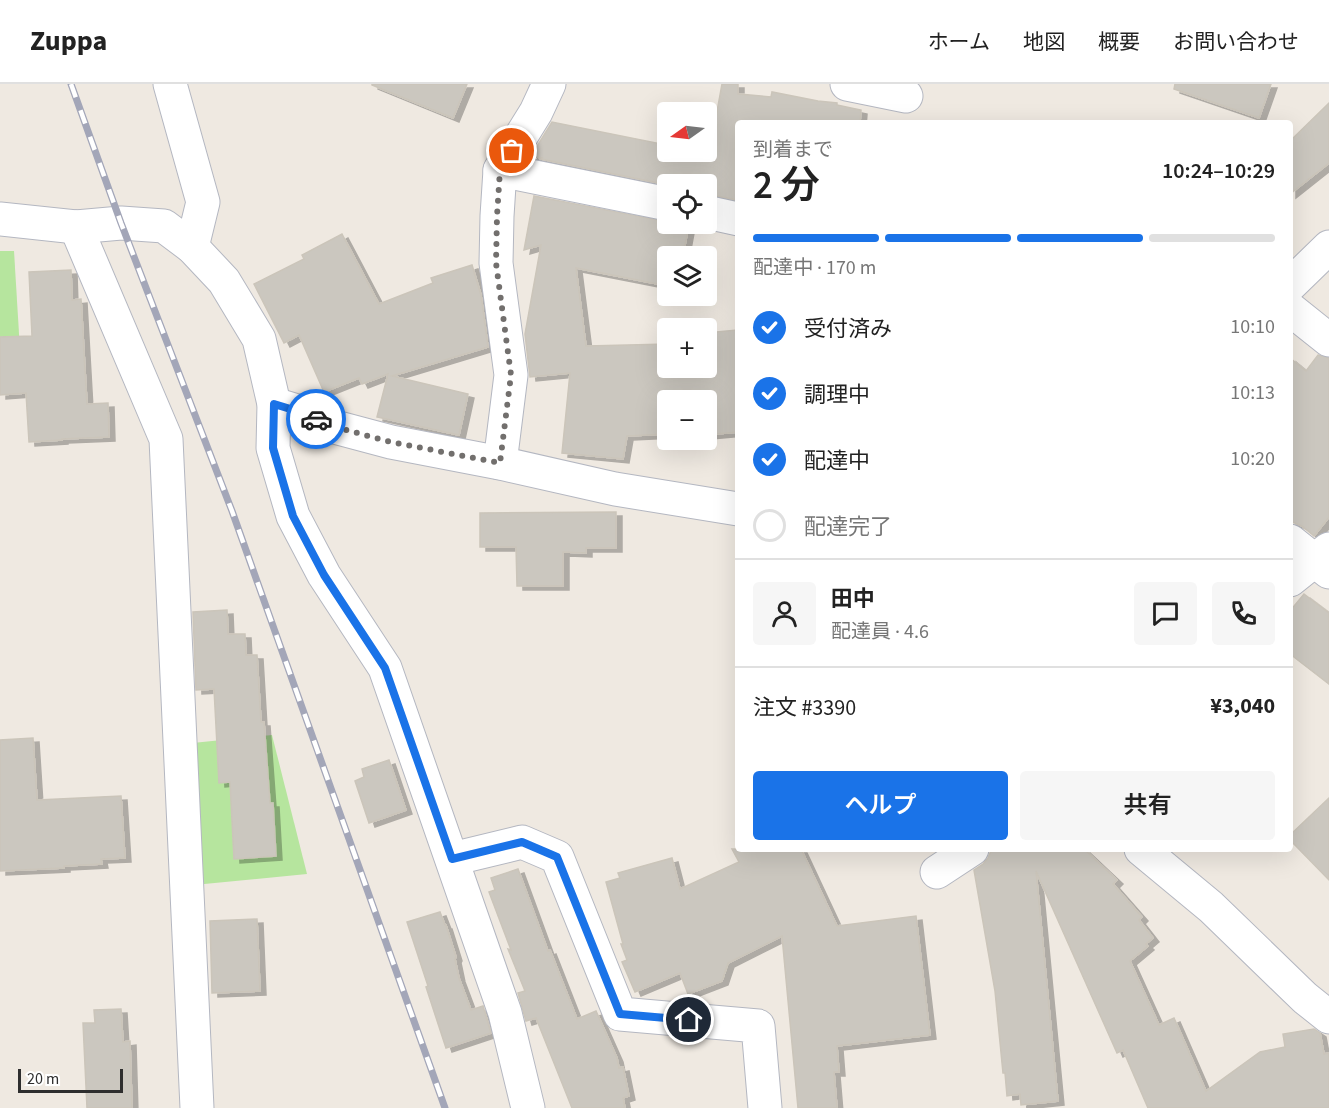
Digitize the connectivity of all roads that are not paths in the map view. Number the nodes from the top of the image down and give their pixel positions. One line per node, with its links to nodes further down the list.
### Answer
1 (170, 84): 11 (street)
2 (549, 84): 5 (street)
3 (847, 84): 4 (street)
4 (906, 96)
5 (500, 170): 6 (street); 17 (street)
6 (657, 202)
7 (717, 214): 8 (street)
8 (735, 218)
9 (0, 219): 10 (street)
10 (76, 227): 11 (street); 24 (street)
11 (192, 247): 16 (street)
12 (1329, 247): 13 (street)
13 (1293, 282)
14 (1293, 311): 15 (street)
15 (1329, 340)
16 (274, 404): 17 (street); 21 (street)
17 (500, 463): 18 (street)
18 (735, 509)
19 (967, 852): 22 (street)
20 (1145, 852): 23 (street)
21 (452, 859): 25 (street); 26 (street)
22 (936, 872)
23 (1329, 1017)
24 (197, 1108)
25 (528, 1108)
26 (765, 1108)

